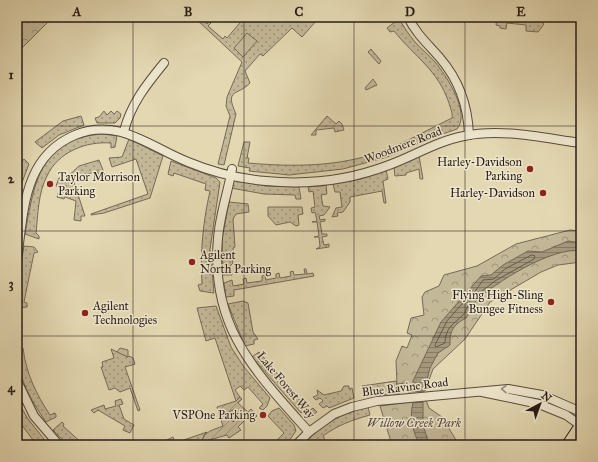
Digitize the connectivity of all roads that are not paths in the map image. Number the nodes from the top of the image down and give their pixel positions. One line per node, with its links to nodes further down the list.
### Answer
1 (408, 17): 4 (street)
2 (164, 63): 3 (street)
3 (124, 131): 6 (street, Woodmere Road); 7 (street)
4 (469, 135): 5 (street, Woodmere Road); 6 (street, Woodmere Road)
5 (581, 143)
6 (231, 172): 12 (street, Lake Forest Way)
7 (17, 259)
8 (17, 381): 13 (street)
9 (481, 392): 10 (street, Blue Ravine Road, one-way to 9); 11 (street, Blue Ravine Road); 12 (street, Blue Ravine Road)
10 (581, 412)
11 (581, 425): 15 (main road)
12 (309, 432): 14 (street, Blue Ravine Road)
13 (59, 445)
14 (296, 445)
15 (567, 445)

